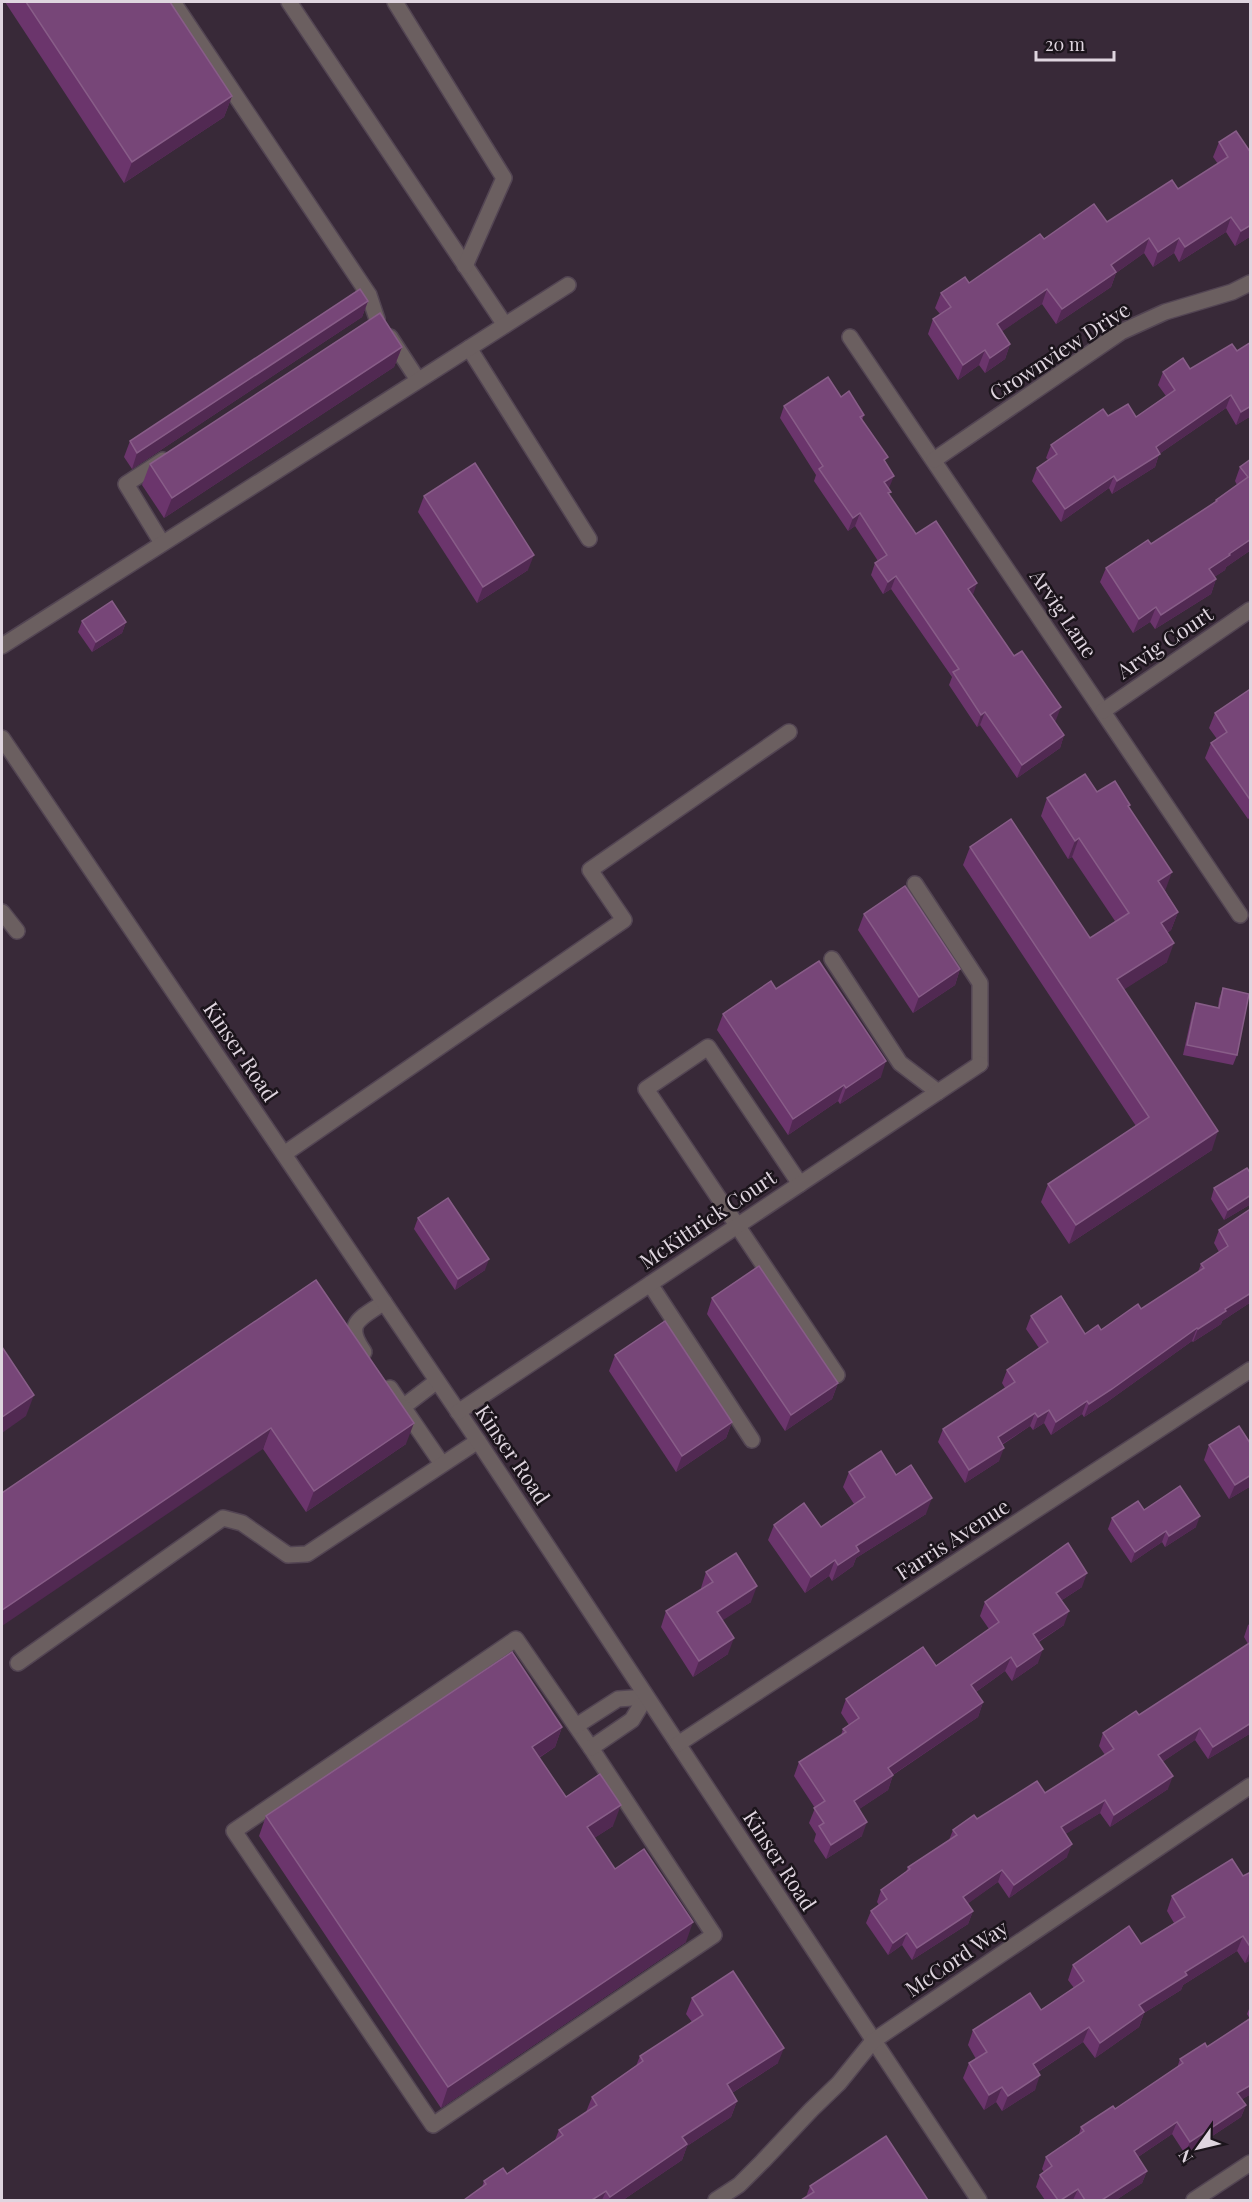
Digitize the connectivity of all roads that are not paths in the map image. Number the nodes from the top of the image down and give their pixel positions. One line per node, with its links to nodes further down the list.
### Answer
1 (173, 2): 10 (street)
2 (289, 2): 4 (street)
3 (395, 2): 4 (street)
4 (465, 266): 7 (street)
5 (1251, 283): 12 (street, Crownview Drive)
6 (568, 285): 7 (street)
7 (505, 325): 9 (street)
8 (850, 337): 12 (street, Arvig Lane)
9 (469, 348): 10 (street); 13 (street)
10 (418, 380): 14 (street)
11 (174, 452): 14 (street)
12 (934, 460): 17 (street, Arvig Lane)
13 (589, 539)
14 (162, 543): 16 (street)
15 (1251, 610): 17 (street, Arvig Court)
16 (2, 646)
17 (1103, 711): 22 (street, Arvig Lane)
18 (789, 732): 26 (street)
19 (2, 738): 26 (street, Kinser Road)
20 (915, 884): 25 (street, McKittrick Court)
21 (2, 912): 23 (street)
22 (1240, 915)
23 (16, 931)
24 (832, 959): 25 (street)
25 (939, 1092): 27 (street, McKittrick Court)
26 (284, 1154): 30 (street, Kinser Road)
27 (800, 1184): 28 (street, McKittrick Court); 28 (street)
28 (737, 1226): 29 (street, McKittrick Court); 32 (street)
29 (650, 1284): 35 (street, McKittrick Court); 36 (street)
30 (384, 1302): 33 (street, Kinser Road); 34 (street)
31 (1251, 1370): 42 (street, Farris Avenue)
32 (837, 1375)
33 (437, 1381): 34 (street); 35 (street, Kinser Road)
34 (403, 1407): 38 (street)
35 (459, 1412): 37 (street, Kinser Road)
36 (752, 1440)
37 (478, 1441): 38 (street); 40 (street, Kinser Road)
38 (442, 1464): 39 (street)
39 (18, 1663)
40 (646, 1697): 41 (street); 42 (street, Kinser Road); 43 (street)
41 (576, 1726): 43 (street); 43 (street)
42 (678, 1744): 45 (street, Kinser Road)
43 (591, 1748)
44 (1251, 1786): 45 (street, McCord Way)
45 (873, 2041): 47 (street, McCord Way); 48 (street, Kinser Road)
46 (1251, 2163): 49 (street)
47 (716, 2200)
48 (979, 2200)
49 (1194, 2200)

